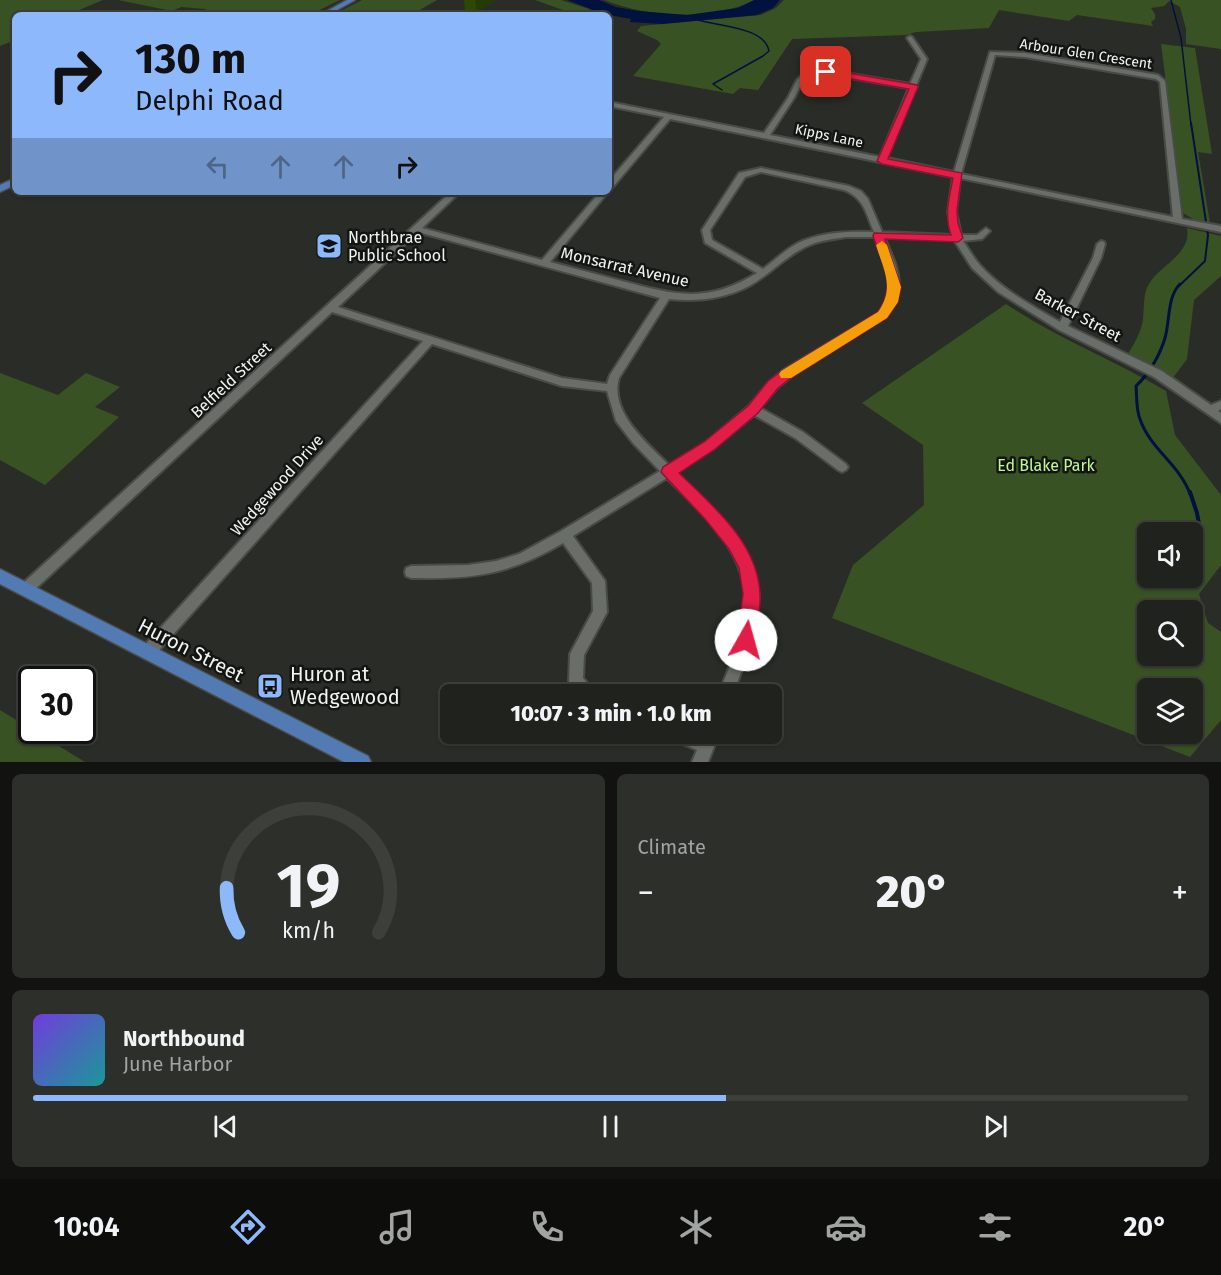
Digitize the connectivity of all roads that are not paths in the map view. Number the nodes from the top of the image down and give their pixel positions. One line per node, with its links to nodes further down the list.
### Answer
1 (352, 0): 2 (main road)
2 (329, 12)
3 (910, 38): 4 (street)
4 (914, 87): 7 (street); 8 (street)
5 (612, 105): 6 (street, Kipps Lane)
6 (668, 117): 7 (street, Kipps Lane); 10 (street)
7 (765, 137): 8 (street, Kipps Lane)
8 (882, 161): 9 (street, Kipps Lane)
9 (958, 176): 13 (street, Kipps Lane); 13 (street, Arbour Glen Crescent); 18 (street, Barker Street)
10 (612, 182)
11 (453, 195): 14 (street, Belfield Street)
12 (601, 195): 20 (street)
13 (1178, 220): 15 (street, Kipps Lane)
14 (417, 229): 20 (street, Monsarrat Avenue); 23 (street, Belfield Street)
15 (1221, 229)
16 (986, 231): 18 (street, Monsarrat Avenue)
17 (878, 236): 18 (street, Monsarrat Avenue); 21 (street, Monsarrat Avenue); 21 (street); 28 (street)
18 (958, 238): 24 (street, Barker Street)
19 (1101, 244): 24 (street)
20 (544, 263): 22 (street, Monsarrat Avenue)
21 (764, 273): 22 (street, Monsarrat Avenue)
22 (666, 296): 26 (street)
23 (331, 308): 25 (street); 36 (street, Belfield Street)
24 (1062, 328): 29 (street, Barker Street)
25 (430, 340): 26 (street); 37 (street, Wedgewood Drive)
26 (610, 388): 32 (street)
27 (1221, 405): 29 (street)
28 (753, 409): 31 (street); 32 (street)
29 (1209, 410): 30 (street, Barker Street)
30 (1221, 419)
31 (842, 467)
32 (668, 472): 33 (street); 39 (street)
33 (565, 535): 34 (street); 38 (street)
34 (411, 572)
35 (0, 576): 36 (main road, Huron Street)
36 (26, 589): 37 (main road, Huron Street)
37 (148, 652): 41 (main road, Huron Street)
38 (579, 684)
39 (730, 684)
40 (707, 744): 42 (street)
41 (362, 762)
42 (700, 762)

